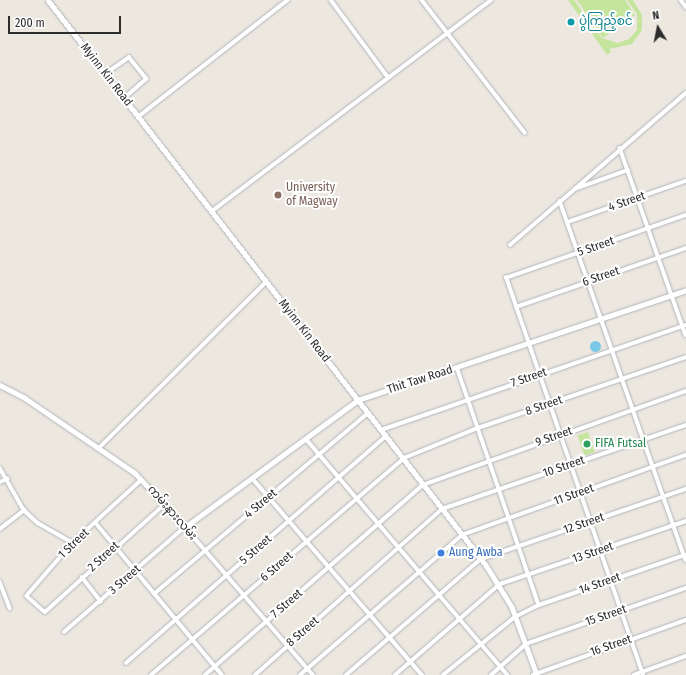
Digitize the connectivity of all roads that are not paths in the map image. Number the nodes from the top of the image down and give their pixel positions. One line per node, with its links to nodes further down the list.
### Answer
1 (48, 0): 9 (street, Myinn Kin Road)
2 (288, 0): 13 (street)
3 (331, 0): 10 (street)
4 (422, 0): 8 (street)
5 (491, 0): 8 (street)
6 (681, 0): 7 (street)
7 (686, 6)
8 (447, 32): 10 (street); 14 (street)
9 (105, 74): 12 (street, Myinn Kin Road); 12 (street)
10 (388, 77): 21 (street)
11 (686, 95): 15 (street)
12 (124, 99): 13 (street, Myinn Kin Road)
13 (138, 117): 21 (street, Myinn Kin Road)
14 (525, 133)
15 (620, 148): 16 (street); 18 (street)
16 (628, 170): 18 (street); 19 (street)
17 (686, 181): 19 (street, 4 Street)
18 (572, 190): 20 (street)
19 (638, 198): 23 (street, 4 Street); 24 (street)
20 (560, 201): 23 (street); 25 (street)
21 (212, 212): 29 (street, Myinn Kin Road)
22 (686, 216): 24 (street, 5 Street)
23 (568, 222): 27 (street)
24 (649, 228): 27 (street, 5 Street); 28 (street)
25 (510, 245)
26 (686, 248): 28 (street, 6 Street)
27 (578, 253): 30 (street); 33 (street, 5 Street)
28 (660, 257): 30 (street, 6 Street); 32 (street)
29 (266, 282): 46 (street, Myinn Kin Road); 57 (street)
30 (589, 282): 33 (street, 6 Street); 34 (street)
31 (686, 290): 32 (street, Thit Taw Road)
32 (673, 294): 34 (street, Thit Taw Road); 35 (street)
33 (516, 307): 37 (street)
34 (602, 319): 37 (street, Thit Taw Road); 38 (street)
35 (685, 326): 36 (street); 38 (street, 7 Street)
36 (686, 335)
37 (529, 344): 40 (street, Thit Taw Road); 41 (street)
38 (612, 349): 41 (street, 7 Street); 42 (street)
39 (686, 357): 42 (street, 8 Street)
40 (458, 367): 45 (street); 46 (street, Thit Taw Road)
41 (539, 375): 45 (street, 7 Street); 47 (street)
42 (623, 380): 47 (street, 8 Street); 48 (street)
43 (0, 385): 57 (street, ကမ်းနားလမ်း)
44 (686, 391): 48 (street, 9 Street)
45 (469, 399): 51 (street); 52 (street, 7 Street)
46 (358, 400): 49 (street, Myinn Kin Road); 56 (street, Thit Taw Road)
47 (548, 404): 51 (street, 8 Street); 53 (street)
48 (634, 410): 53 (street, 9 Street); 55 (street)
49 (368, 413): 52 (street, Myinn Kin Road); 58 (street, 4 Street)
50 (686, 424): 55 (street, 10 Street)
51 (478, 428): 60 (street, 8 Street); 61 (street)
52 (381, 430): 54 (street)
53 (560, 435): 61 (street, 9 Street); 62 (street)
54 (386, 436): 60 (street); 65 (street, 5 Street)
55 (644, 439): 62 (street, 10 Street); 63 (street)
56 (307, 440): 58 (street); 67 (street, Thit Taw Road)
57 (99, 448): 68 (street, ကမ်းနားလမ်း)
58 (319, 455): 65 (street); 74 (street, 4 Street)
59 (686, 455): 63 (street, 11 Street)
60 (404, 458): 70 (street); 76 (street, 6 Street)
61 (489, 459): 70 (street, 9 Street); 71 (street)
62 (570, 465): 71 (street, 10 Street); 73 (street)
63 (653, 467): 73 (street, 11 Street); 75 (street)
64 (0, 468): 66 (street)
65 (339, 477): 76 (street); 81 (street, 5 Street)
66 (7, 479): 69 (street); 79 (street)
67 (253, 479): 74 (street); 87 (street, Thit Taw Road)
68 (142, 480): 77 (street, ကမ်းနားလမ်း); 84 (street, 1 Street)
69 (0, 482)
70 (423, 485): 78 (street); 85 (street, 7 Street)
71 (500, 489): 78 (street, 10 Street); 80 (street)
72 (686, 489): 75 (street, 12 Street)
73 (580, 493): 80 (street, 11 Street); 83 (street)
74 (269, 497): 81 (street); 96 (street, 4 Street)
75 (664, 497): 83 (street, 12 Street); 86 (street)
76 (357, 498): 85 (street); 90 (street, 6 Street)
77 (165, 504): 87 (street, ကမ်းနားလမ်း); 92 (street, 2 Street)
78 (442, 509): 89 (street); 94 (street, 8 Street)
79 (24, 510): 88 (street); 91 (street)
80 (509, 518): 89 (street, 11 Street); 93 (street)
81 (289, 521): 90 (street); 104 (street, 5 Street)
82 (686, 521): 86 (street, 13 Street)
83 (590, 522): 93 (street, 12 Street); 95 (street)
84 (96, 523): 91 (street, 1 Street); 92 (street)
85 (378, 524): 94 (street); 100 (street, 7 Street)
86 (674, 525): 95 (street, 13 Street); 97 (street)
87 (185, 527): 96 (street, ကမ်းနားလမ်း); 101 (street, 3 Street)
88 (0, 529)
89 (462, 535): 98 (street); 102 (street)
90 (308, 541): 100 (street); 112 (street, 6 Street)
91 (74, 543): 118 (street, 1 Street)
92 (114, 546): 101 (street); 105 (street, 2 Street)
93 (519, 546): 98 (street, 12 Street); 103 (street)
94 (399, 548): 102 (street); 110 (street, 8 Street)
95 (599, 550): 103 (street, 13 Street); 106 (street)
96 (205, 551): 104 (street, ကမ်းနားလမ်း); 111 (street, 4 Street)
97 (685, 555): 99 (street); 106 (street, 14 Street)
98 (482, 559): 108 (street); 113 (street)
99 (686, 560)
100 (329, 567): 110 (street); 124 (street, 7 Street)
101 (135, 572): 111 (street); 114 (street, 3 Street)
102 (420, 572): 113 (street); 119 (street)
103 (529, 575): 108 (street, 13 Street); 115 (street)
104 (226, 576): 112 (street, ကမ်းနားလမ်း); 122 (street, 5 Street)
105 (82, 577): 114 (street); 118 (street, 2 Street)
106 (610, 580): 115 (street, 14 Street); 117 (street)
107 (0, 582): 116 (street)
108 (500, 584): 120 (street); 121 (street)
109 (686, 588): 117 (street, 15 Street)
110 (350, 591): 119 (street); 131 (street, 8 Street)
111 (154, 594): 122 (street)
112 (244, 595): 124 (street, ကမ်းနားလမ်း); 127 (street, 6 Street)
113 (440, 595): 121 (street); 126 (street)
114 (101, 601): 125 (street, 3 Street)
115 (539, 605): 120 (street, 14 Street)
116 (10, 608)
117 (620, 611): 128 (street); 130 (street, 15 Street)
118 (45, 612)
119 (370, 614): 126 (street); 137 (street)
120 (515, 617): 129 (street); 130 (street)
121 (458, 618): 129 (street); 133 (street)
122 (176, 620): 127 (street); 134 (street, 5 Street)
123 (686, 620): 128 (street, 16 Street)
124 (266, 622): 131 (street, ကမ်းနားလမ်း); 135 (street, 7 Street)
125 (64, 632)
126 (391, 638): 133 (street); 146 (street)
127 (193, 639): 135 (street); 140 (street, 6 Street)
128 (630, 639): 138 (street, 16 Street); 139 (street)
129 (482, 643): 136 (street); 149 (street)
130 (526, 644): 136 (street); 138 (street)
131 (288, 646): 137 (street, ကမ်းနားလမ်း); 143 (street, 8 Street)
132 (686, 656): 139 (street)
133 (411, 662): 147 (street); 148 (street)
134 (126, 663)
135 (215, 666): 141 (street, 7 Street); 142 (street)
136 (501, 666): 150 (street); 151 (street)
137 (308, 669): 144 (street); 145 (street, ကမ်းနားလမ်း)
138 (536, 674)
139 (642, 674): 152 (street)
140 (151, 675)
141 (205, 675)
142 (222, 675)
143 (254, 675)
144 (300, 675)
145 (313, 675)
146 (346, 675)
147 (395, 675)
148 (422, 675)
149 (443, 675)
150 (491, 675)
151 (508, 675)
152 (634, 675)

